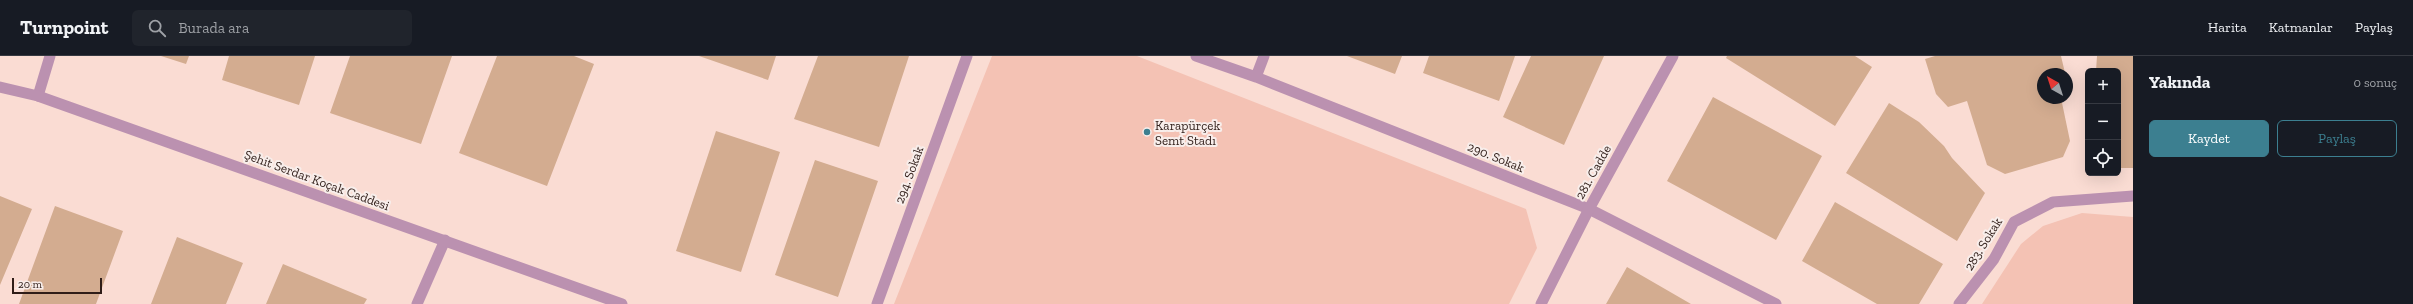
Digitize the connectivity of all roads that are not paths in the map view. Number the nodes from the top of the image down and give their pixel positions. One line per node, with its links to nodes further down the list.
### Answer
1 (50, 56): 8 (street)
2 (967, 56): 14 (street, 294. Sokak)
3 (1196, 56): 6 (street, 290. Sokak)
4 (1264, 56): 6 (street)
5 (1673, 56): 10 (street, 281. Cadde)
6 (1256, 77): 10 (street, 290. Sokak)
7 (0, 87): 8 (street, Şehit Serdar Koçak Caddesi)
8 (38, 96): 11 (street, Şehit Serdar Koçak Caddesi)
9 (2133, 196): 17 (street, 283. Sokak)
10 (1589, 209): 15 (street, 281. Cadde); 16 (street, 290. Sokak)
11 (445, 240): 12 (street); 13 (street, Şehit Serdar Koçak Caddesi)
12 (417, 304)
13 (622, 304)
14 (877, 304)
15 (1541, 304)
16 (1776, 304)
17 (1959, 304)

